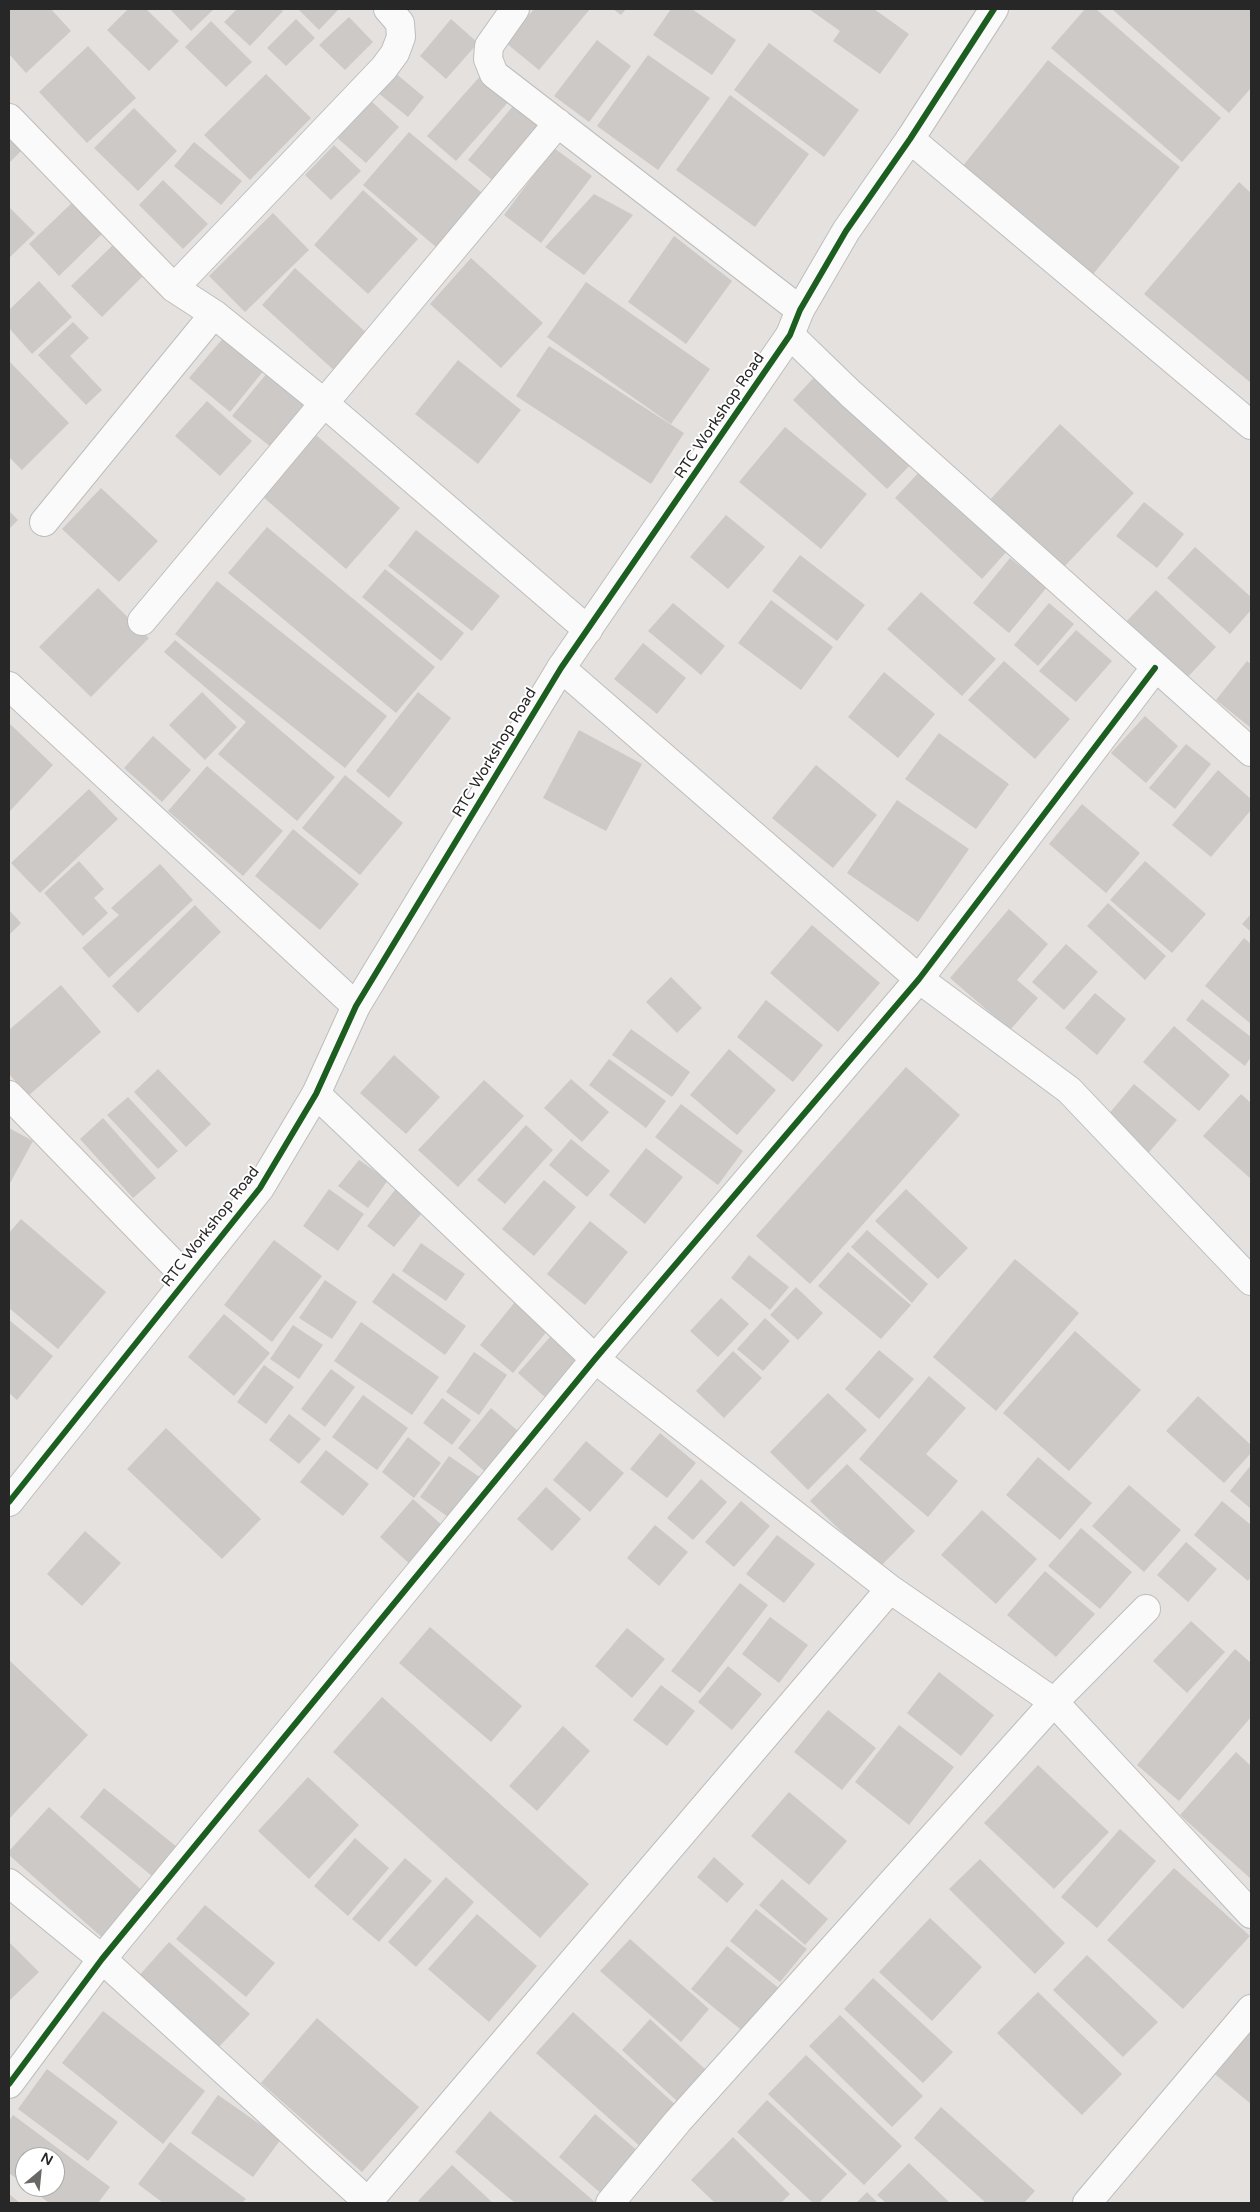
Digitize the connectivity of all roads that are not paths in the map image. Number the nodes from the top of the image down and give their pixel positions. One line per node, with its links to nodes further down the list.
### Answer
1 (388, 9): 7 (street)
2 (515, 9): 5 (street)
3 (994, 9): 6 (street, RTC Workshop Road)
4 (9, 118): 7 (street)
5 (558, 123): 8 (street); 11 (street)
6 (910, 139): 8 (street, RTC Workshop Road); 12 (street)
7 (174, 288): 9 (street)
8 (800, 310): 10 (street, RTC Workshop Road)
9 (214, 314): 11 (street); 13 (street)
10 (790, 335): 15 (street, RTC Workshop Road); 17 (street)
11 (324, 403): 14 (street); 15 (street)
12 (1251, 425)
13 (44, 522)
14 (142, 621)
15 (588, 630): 16 (street, RTC Workshop Road)
16 (561, 668): 20 (street); 21 (street, RTC Workshop Road)
17 (1156, 668): 19 (street); 20 (street)
18 (9, 686): 21 (street)
19 (1251, 752)
20 (919, 979): 25 (street); 26 (street)
21 (356, 1006): 22 (street, RTC Workshop Road)
22 (316, 1094): 24 (street, RTC Workshop Road); 26 (street)
23 (9, 1095): 24 (street)
24 (187, 1278): 27 (street, RTC Workshop Road)
25 (1251, 1282)
26 (595, 1359): 28 (street); 33 (street)
27 (9, 1502)
28 (890, 1589): 30 (street); 36 (street)
29 (1146, 1609): 30 (street)
30 (1054, 1702): 32 (street); 37 (street)
31 (9, 1883): 33 (street)
32 (1251, 1914)
33 (102, 1959): 35 (street); 36 (street)
34 (1251, 2009): 38 (street)
35 (9, 2084)
36 (368, 2203)
37 (610, 2203)
38 (1087, 2203)

